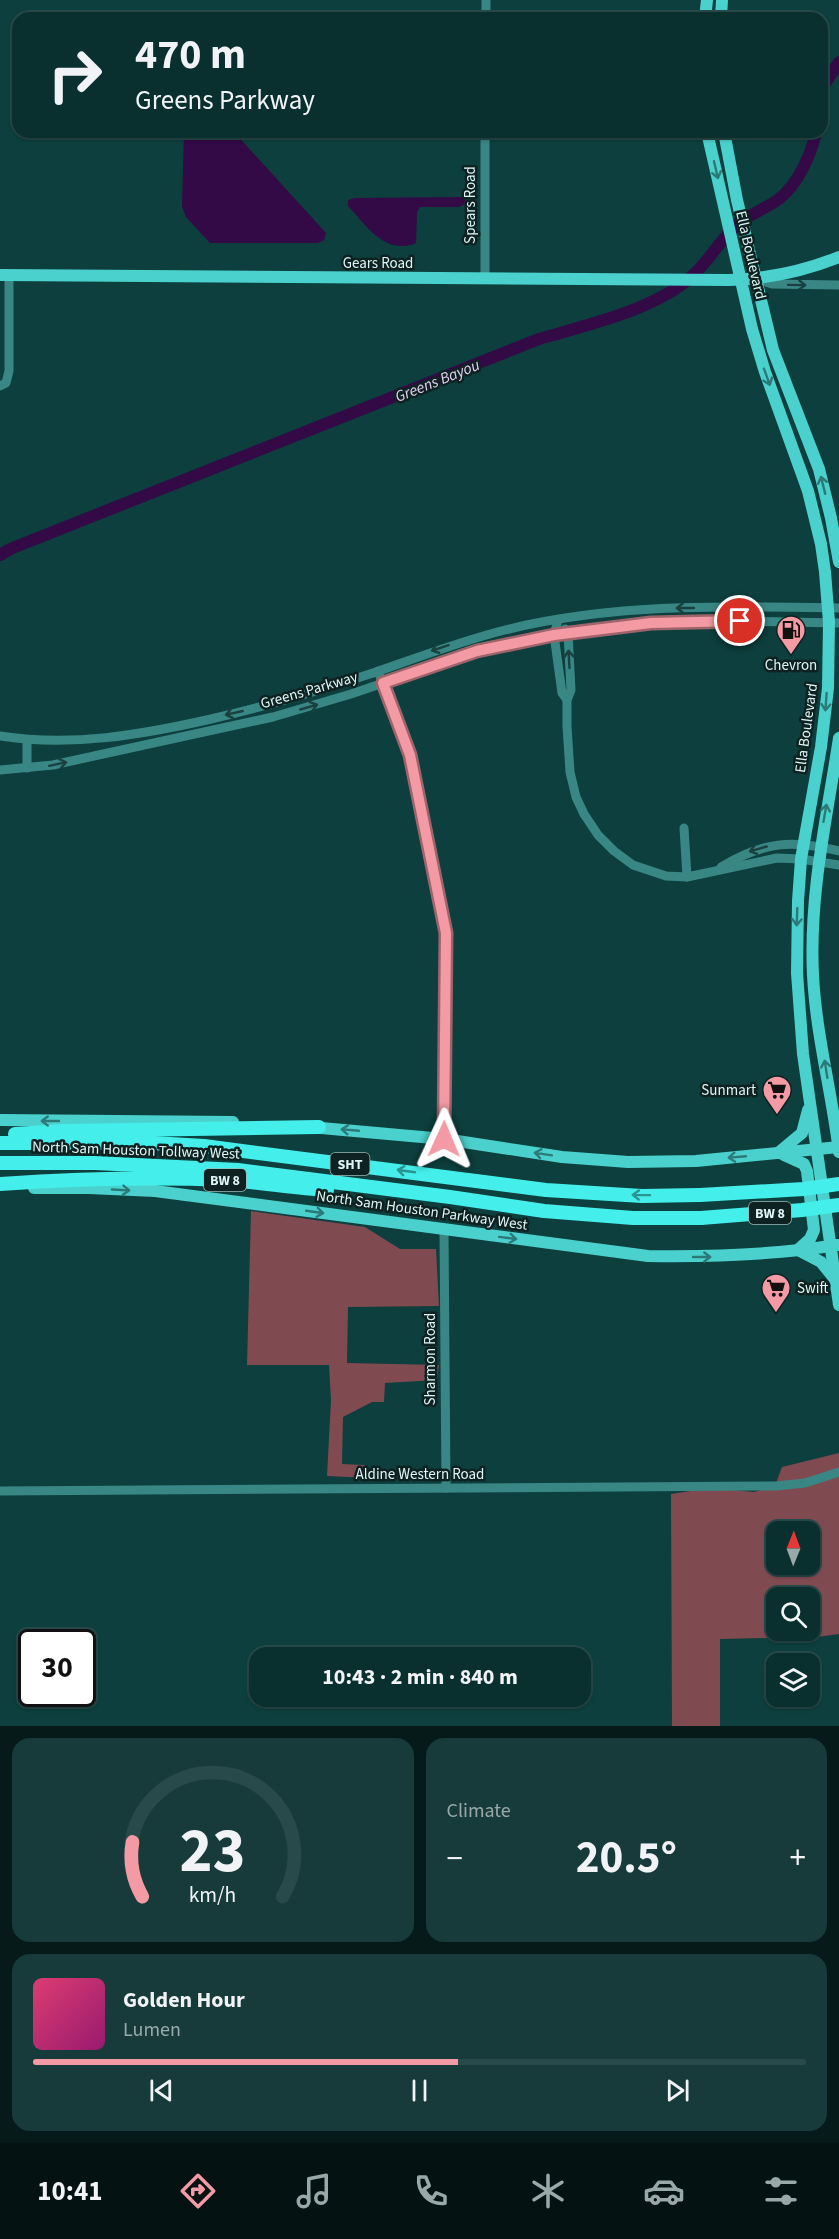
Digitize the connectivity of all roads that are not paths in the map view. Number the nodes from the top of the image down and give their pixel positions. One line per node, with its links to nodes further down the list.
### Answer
1 (485, 138): 6 (street, Spears Road)
2 (708, 138): 7 (main road, Ella Boulevard, one-way to 7)
3 (725, 138): 8 (main road, Ella Boulevard)
4 (839, 258): 8 (main road, Gears Road)
5 (4, 275): 6 (main road, Gears Road); 12 (street)
6 (485, 278): 7 (main road, Gears Road)
7 (742, 279): 8 (main road, Gears Road); 11 (main road, Ella Boulevard)
8 (756, 279): 9 (street, Gears Road, one-way to 9); 10 (main road, Ella Boulevard)
9 (839, 285)
10 (772, 350): 11 (main road); 13 (main road, Ella Boulevard)
11 (759, 355): 14 (main road, Ella Boulevard, one-way to 14)
12 (0, 386)
13 (805, 432): 14 (main road); 15 (main road, Ella Boulevard, one-way to 13)
14 (790, 438): 16 (main road, Ella Boulevard)
15 (831, 518): 16 (main road); 17 (main road, Ella Boulevard)
16 (816, 521): 19 (main road, Ella Boulevard)
17 (839, 562)
18 (739, 608): 19 (street, Greens Parkway); 20 (street, Greens Parkway, one-way to 20); 21 (street)
19 (833, 608): 22 (main road, Ella Boulevard)
20 (558, 620): 23 (street); 24 (street); 25 (street, Greens Parkway)
21 (740, 621): 22 (street, Greens Parkway); 23 (street, Greens Parkway)
22 (834, 622): 33 (main road, Ella Boulevard, one-way to 33)
23 (568, 633): 24 (street, Greens Parkway); 29 (street, one-way to 23)
24 (554, 635): 26 (street, Greens Parkway); 29 (street)
25 (472, 639): 26 (street); 27 (street, Greens Parkway, one-way to 27)
26 (477, 651): 28 (street, Greens Parkway)
27 (378, 671): 28 (street); 31 (street, Greens Parkway, one-way to 31)
28 (383, 683): 34 (street, Greens Parkway, one-way to 28); 55 (street)
29 (567, 700): 44 (street)
30 (0, 736): 31 (street, Greens Parkway)
31 (27, 740): 34 (street)
32 (838, 743): 33 (main road); 38 (main road, one-way to 32)
33 (821, 747): 37 (main road, Ella Boulevard)
34 (27, 768): 35 (street, Greens Parkway)
35 (0, 770)
36 (684, 828): 44 (street)
37 (804, 844): 38 (street); 40 (main road, Ella Boulevard); 43 (street, one-way to 43)
38 (820, 847): 39 (street); 41 (main road)
39 (839, 851)
40 (801, 859): 41 (street); 43 (street); 45 (main road, Ella Boulevard, one-way to 45)
41 (818, 861): 42 (street); 46 (main road)
42 (839, 865)
43 (717, 870): 44 (street)
44 (687, 877)
45 (797, 973): 46 (main road); 48 (main road, Ella Boulevard)
46 (813, 974): 47 (main road)
47 (821, 1039): 48 (main road); 50 (main road, one-way to 47)
48 (802, 1042): 49 (main road, Ella Boulevard)
49 (808, 1091): 58 (main road, Ella Boulevard); 60 (main road)
50 (831, 1099): 51 (main road); 57 (main road)
51 (839, 1113)
52 (0, 1120): 53 (main road, one-way to 52)
53 (319, 1127): 54 (highway); 55 (main road, one-way to 53)
54 (0, 1135)
55 (444, 1139): 60 (main road, one-way to 55)
56 (0, 1143): 62 (highway, North Sam Houston Tollway West / SHT, one-way to 56, bridge)
57 (839, 1148): 58 (main road); 59 (main road)
58 (817, 1150): 60 (main road); 67 (main road, Ella Boulevard)
59 (839, 1152)
60 (777, 1154): 68 (main road)
61 (0, 1163): 64 (highway, North Sam Houston Tollway West / SHT)
62 (839, 1184)
63 (0, 1186): 64 (highway, BW 8); 66 (main road, North Sam Houston Parkway West, one-way to 66)
64 (450, 1197): 65 (highway, North Sam Houston Parkway West / BW 8, bridge)
65 (839, 1205)
66 (444, 1230): 68 (main road, North Sam Houston Parkway West, one-way to 68); 72 (street, Sharmon Road)
67 (835, 1245): 68 (main road, North Sam Houston Parkway West); 69 (main road, Ella Boulevard)
68 (798, 1250): 69 (main road)
69 (836, 1280): 70 (main road, Ella Boulevard)
70 (839, 1305)
71 (839, 1472): 72 (street, Aldine Western Road)
72 (446, 1488): 73 (street, Aldine Western Road)
73 (0, 1491)

